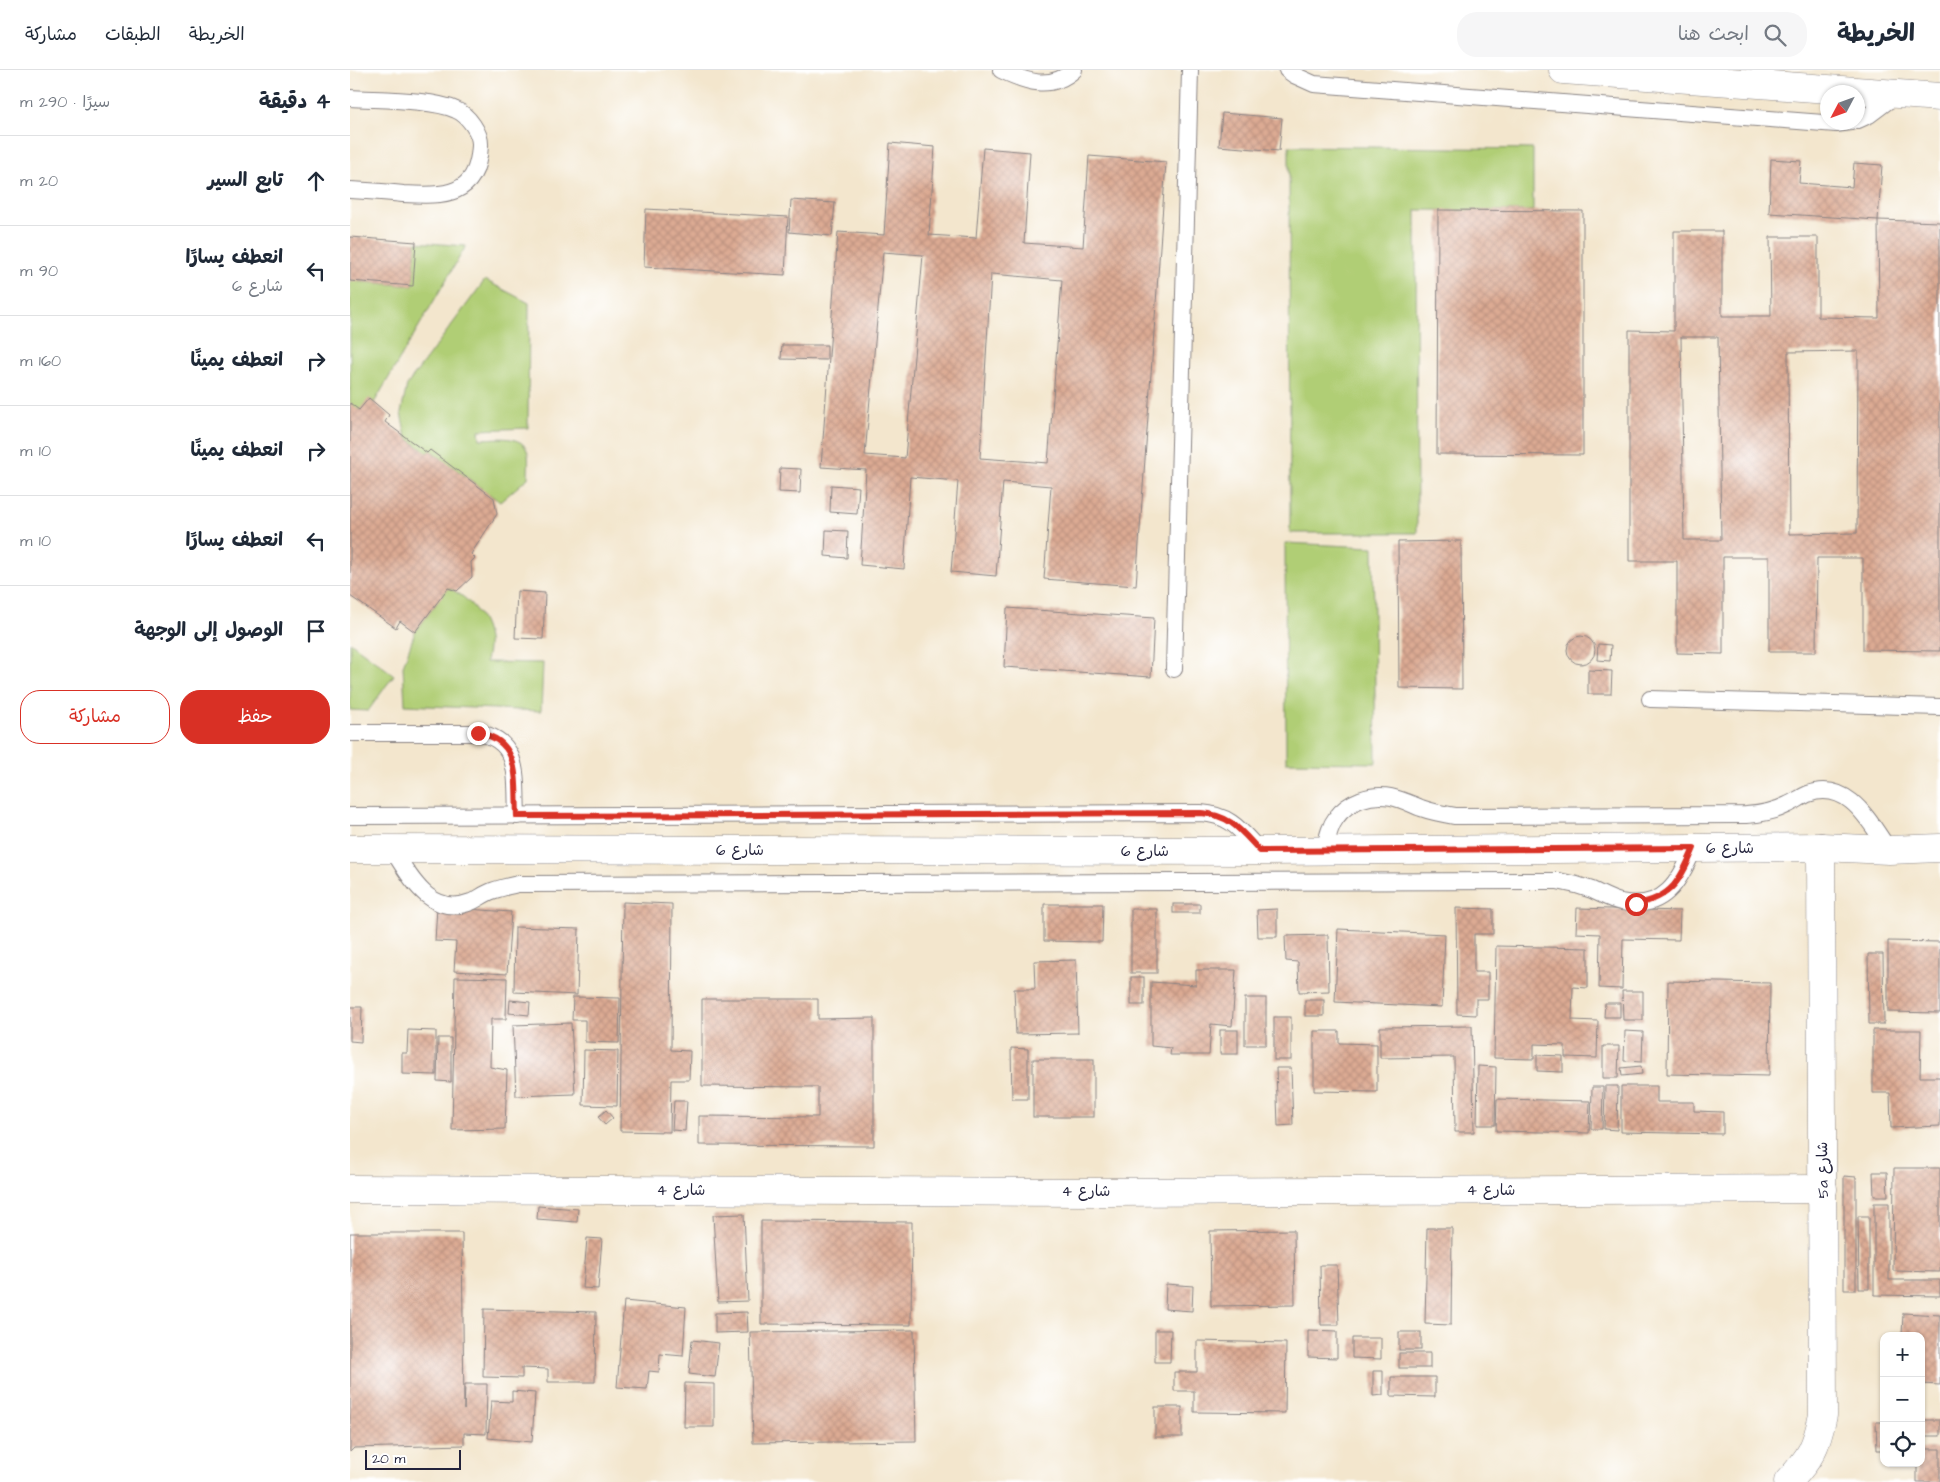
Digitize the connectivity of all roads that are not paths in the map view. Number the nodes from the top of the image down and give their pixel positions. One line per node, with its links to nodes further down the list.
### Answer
1 (1000, 70): 2 (lane)
2 (1074, 70)
3 (1190, 70): 14 (lane)
4 (1287, 70): 12 (lane)
5 (1563, 70): 6 (street)
6 (1648, 73): 7 (street)
7 (1768, 78): 8 (street)
8 (1898, 94): 9 (street); 11 (lane)
9 (1940, 97)
10 (350, 98): 13 (lane)
11 (1865, 117)
12 (1820, 123)
13 (350, 190)
14 (1174, 669)
15 (1650, 700): 16 (lane)
16 (1940, 708)
17 (350, 733): 19 (lane)
18 (350, 816): 19 (lane)
19 (517, 816): 26 (lane)
20 (1821, 847): 21 (street, شارع 6); 25 (street, شارع 6); 29 (street, 5a شارع)
21 (1694, 848): 24 (lane); 27 (street, شارع 6)
22 (1940, 848): 25 (street, شارع 6)
23 (350, 849): 24 (street, شارع 6)
24 (392, 849): 26 (street, شارع 6)
25 (1889, 850): 27 (lane)
26 (1260, 851): 27 (street, شارع 6)
27 (1324, 851)
28 (350, 1189): 29 (street, شارع 4)
29 (1823, 1189): 30 (street, 5a شارع)
30 (1788, 1482)

